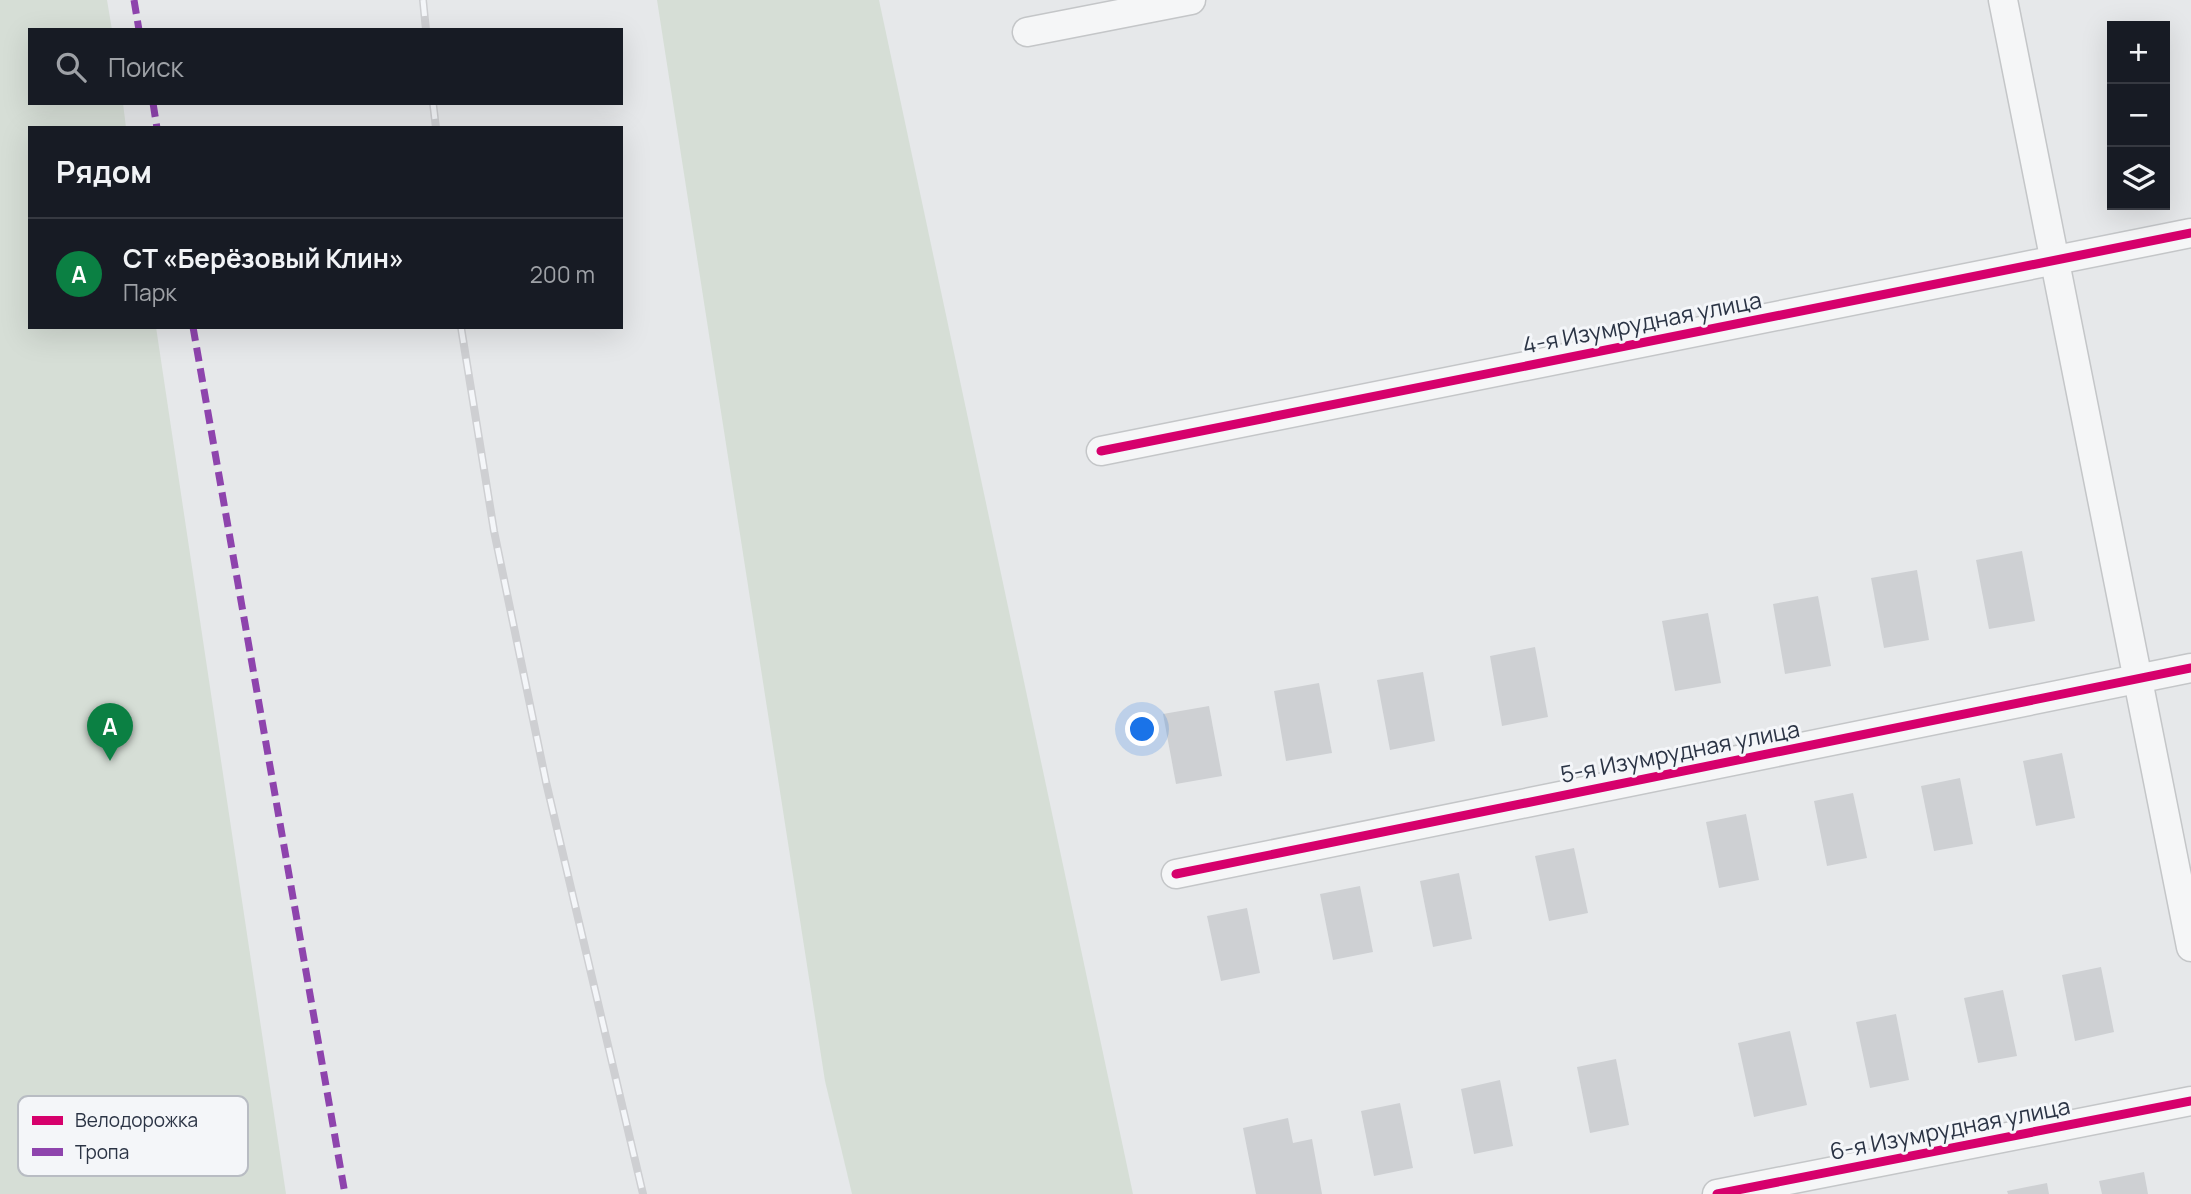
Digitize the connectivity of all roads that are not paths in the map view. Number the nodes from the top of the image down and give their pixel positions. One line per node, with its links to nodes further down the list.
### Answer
1 (1191, 0): 3 (street)
2 (2003, 0): 5 (street)
3 (1027, 32)
4 (2191, 233): 5 (street, 4-я Изумрудная улица)
5 (2055, 260): 6 (street, 4-я Изумрудная улица); 8 (street)
6 (1101, 451)
7 (2191, 668): 8 (street, 5-я Изумрудная улица)
8 (2137, 678): 9 (street, 5-я Изумрудная улица); 10 (street)
9 (1176, 874)
10 (2191, 947)
11 (2191, 1101): 12 (street, 6-я Изумрудная улица)
12 (1717, 1194)

